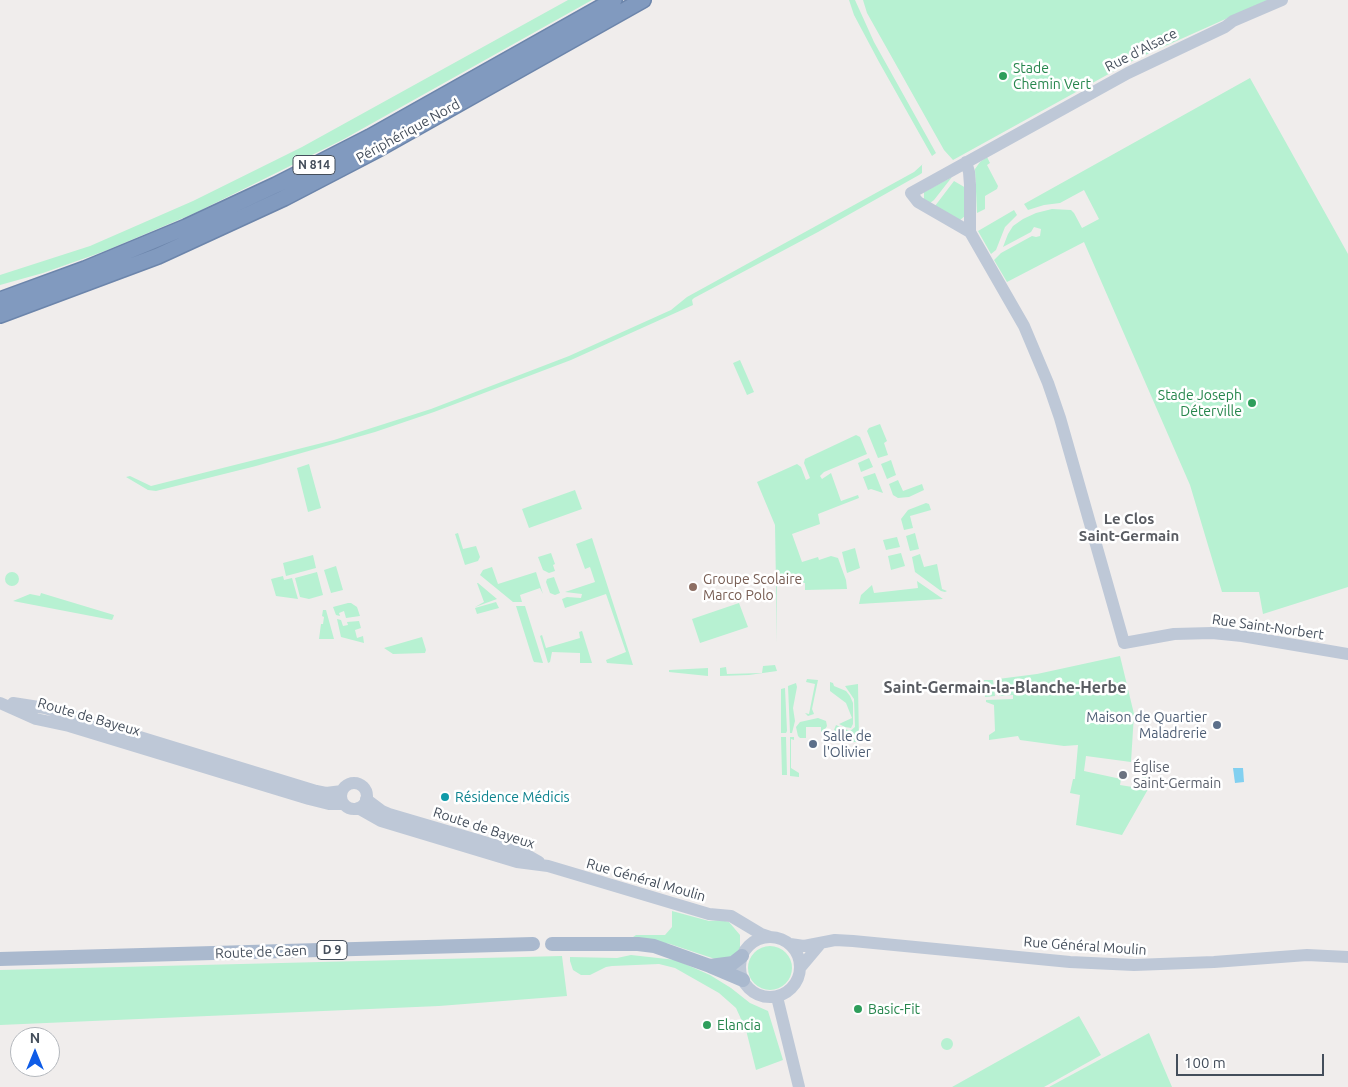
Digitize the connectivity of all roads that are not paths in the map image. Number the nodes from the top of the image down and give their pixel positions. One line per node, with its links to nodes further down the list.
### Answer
1 (614, 0): 6 (highway, Périphérique Nord / N 814)
2 (643, 0): 7 (highway, Périphérique Nord / N 814)
3 (1282, 0): 4 (main road, Rue d'Alsace)
4 (966, 162): 5 (main road); 5 (main road, Rue d'Alsace)
5 (970, 232): 8 (main road, Rue Saint-Norbert)
6 (0, 300)
7 (0, 315)
8 (1348, 654)
9 (0, 702): 10 (main road, Route de Bayeux); 11 (main road, Route de Bayeux)
10 (342, 791): 11 (main road); 12 (main road)
11 (344, 804): 12 (main road)
12 (362, 804): 13 (main road, Route de Bayeux)
13 (548, 866): 14 (main road, Rue Général Moulin)
14 (735, 918): 15 (main road, Rue Général Moulin); 20 (main road)
15 (770, 937): 19 (main road); 20 (main road)
16 (821, 943): 19 (main road, Rue Général Moulin); 21 (main road, Rue Général Moulin); 24 (main road)
17 (533, 944): 18 (main road, Route de Caen / D 9); 22 (main road, Route de Caen / D 9)
18 (552, 944): 23 (main road, D 9)
19 (790, 944): 24 (main road)
20 (743, 954): 23 (main road, D 9); 25 (main road)
21 (1348, 957)
22 (0, 959)
23 (710, 966): 25 (main road, D 9)
24 (800, 968): 26 (main road)
25 (743, 980): 26 (main road)
26 (777, 997): 27 (main road)
27 (799, 1087)

